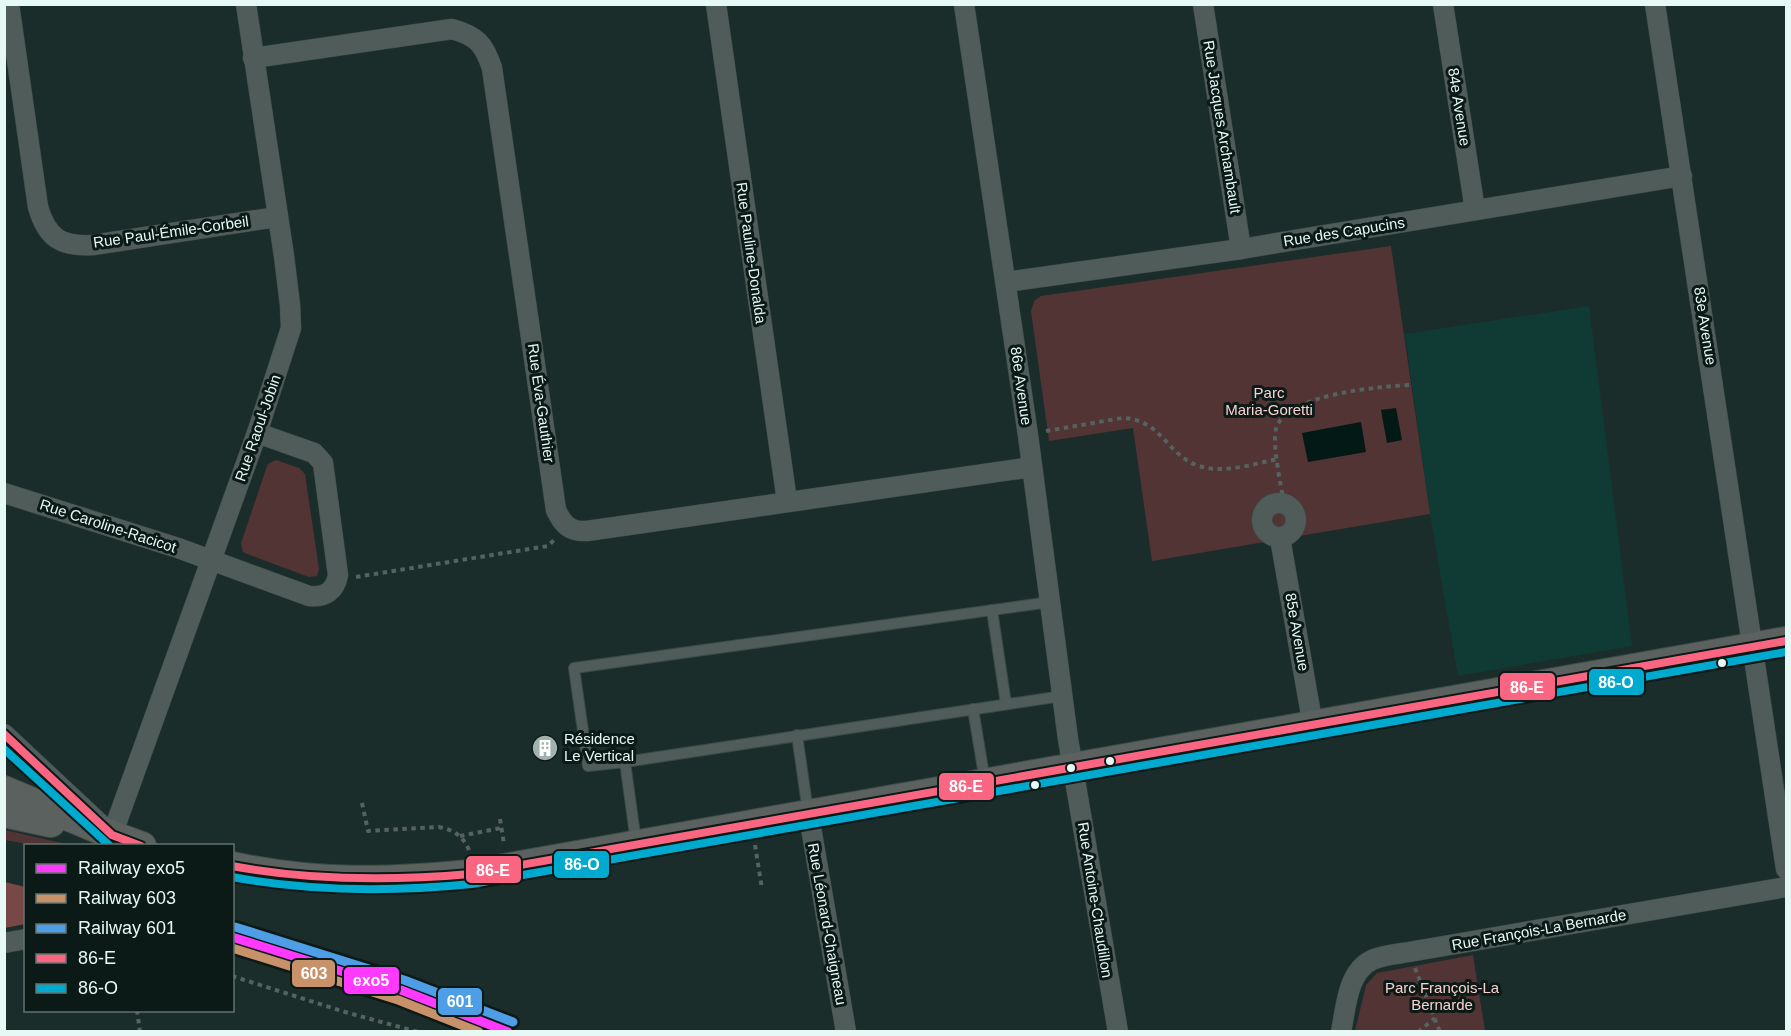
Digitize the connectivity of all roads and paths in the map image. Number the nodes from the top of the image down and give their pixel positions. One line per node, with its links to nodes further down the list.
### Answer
1 (9, 4): 11 (street, Rue Paul-Émile-Corbeil)
2 (246, 4): 8 (street, Rue Raoul-Jobin)
3 (716, 4): 20 (street, Rue Pauline-Donalda)
4 (964, 4): 13 (street, 86e Avenue)
5 (1203, 4): 12 (street, Rue Jacques Archambault)
6 (1443, 4): 10 (street, 84e Avenue)
7 (1655, 4): 9 (street, 83e Avenue)
8 (253, 57): 11 (street, Rue Raoul-Jobin); 22 (street, Rue Éva-Gauthier)
9 (1682, 176): 10 (street, Rue des Capucins); 28 (street, 83e Avenue)
10 (1475, 210): 12 (street, Rue des Capucins)
11 (277, 216): 16 (street, Rue Raoul-Jobin)
12 (1241, 249): 13 (street, Rue des Capucins)
13 (1006, 282): 18 (street, 86e Avenue)
14 (1412, 385): 17 (path)
15 (1045, 431): 17 (path)
16 (257, 433): 23 (street, Rue Raoul-Jobin); 23 (street, Rue Caroline-Racicot)
17 (1278, 459): 21 (path)
18 (1032, 467): 20 (street); 25 (street, 86e Avenue)
19 (4, 493): 23 (street, Rue Caroline-Racicot)
20 (787, 501): 22 (street)
21 (1284, 503): 32 (street, 85e Avenue)
22 (567, 528): 24 (path)
23 (210, 561): 44 (street, Rue Raoul-Jobin)
24 (353, 578)
25 (1050, 602): 26 (lane); 29 (street, 86e Avenue)
26 (992, 610): 30 (lane); 35 (lane)
27 (1786, 642): 28 (main road)
28 (1754, 647): 32 (main road); 52 (street)
29 (1062, 696): 30 (lane); 36 (street, 86e Avenue)
30 (1006, 704): 31 (lane)
31 (973, 709): 34 (lane); 37 (lane)
32 (1313, 726): 36 (main road)
33 (4, 734): 44 (street)
34 (797, 735): 35 (lane); 41 (lane)
35 (625, 762): 48 (lane)
36 (1073, 768): 37 (main road); 64 (street, Rue Antoine-Chaudillon)
37 (986, 784): 41 (main road)
38 (4, 790): 44 (main road)
39 (362, 803): 45 (path)
40 (4, 813): 44 (main road)
41 (808, 816): 48 (main road); 63 (street, Rue Léonard-Chaigneau)
42 (500, 819): 43 (path)
43 (501, 828): 45 (path); 49 (path)
44 (112, 835): 46 (main road)
45 (460, 836): 50 (path)
46 (137, 844)
47 (755, 845): 54 (path)
48 (637, 846): 51 (main road)
49 (504, 848)
50 (471, 854)
51 (234, 866)
52 (1786, 869)
53 (1786, 887): 57 (street, Rue François-La Bernarde)
54 (762, 889)
55 (24, 939): 56 (street)
56 (4, 943)
57 (1409, 952): 60 (path); 65 (street, Rue François-La Bernarde)
58 (234, 977): 62 (path)
59 (137, 1012): 61 (path)
60 (1434, 1018): 66 (path); 67 (path)
61 (140, 1032)
62 (418, 1032)
63 (846, 1032)
64 (1118, 1032)
65 (1341, 1032)
66 (1418, 1032)
67 (1440, 1032)

